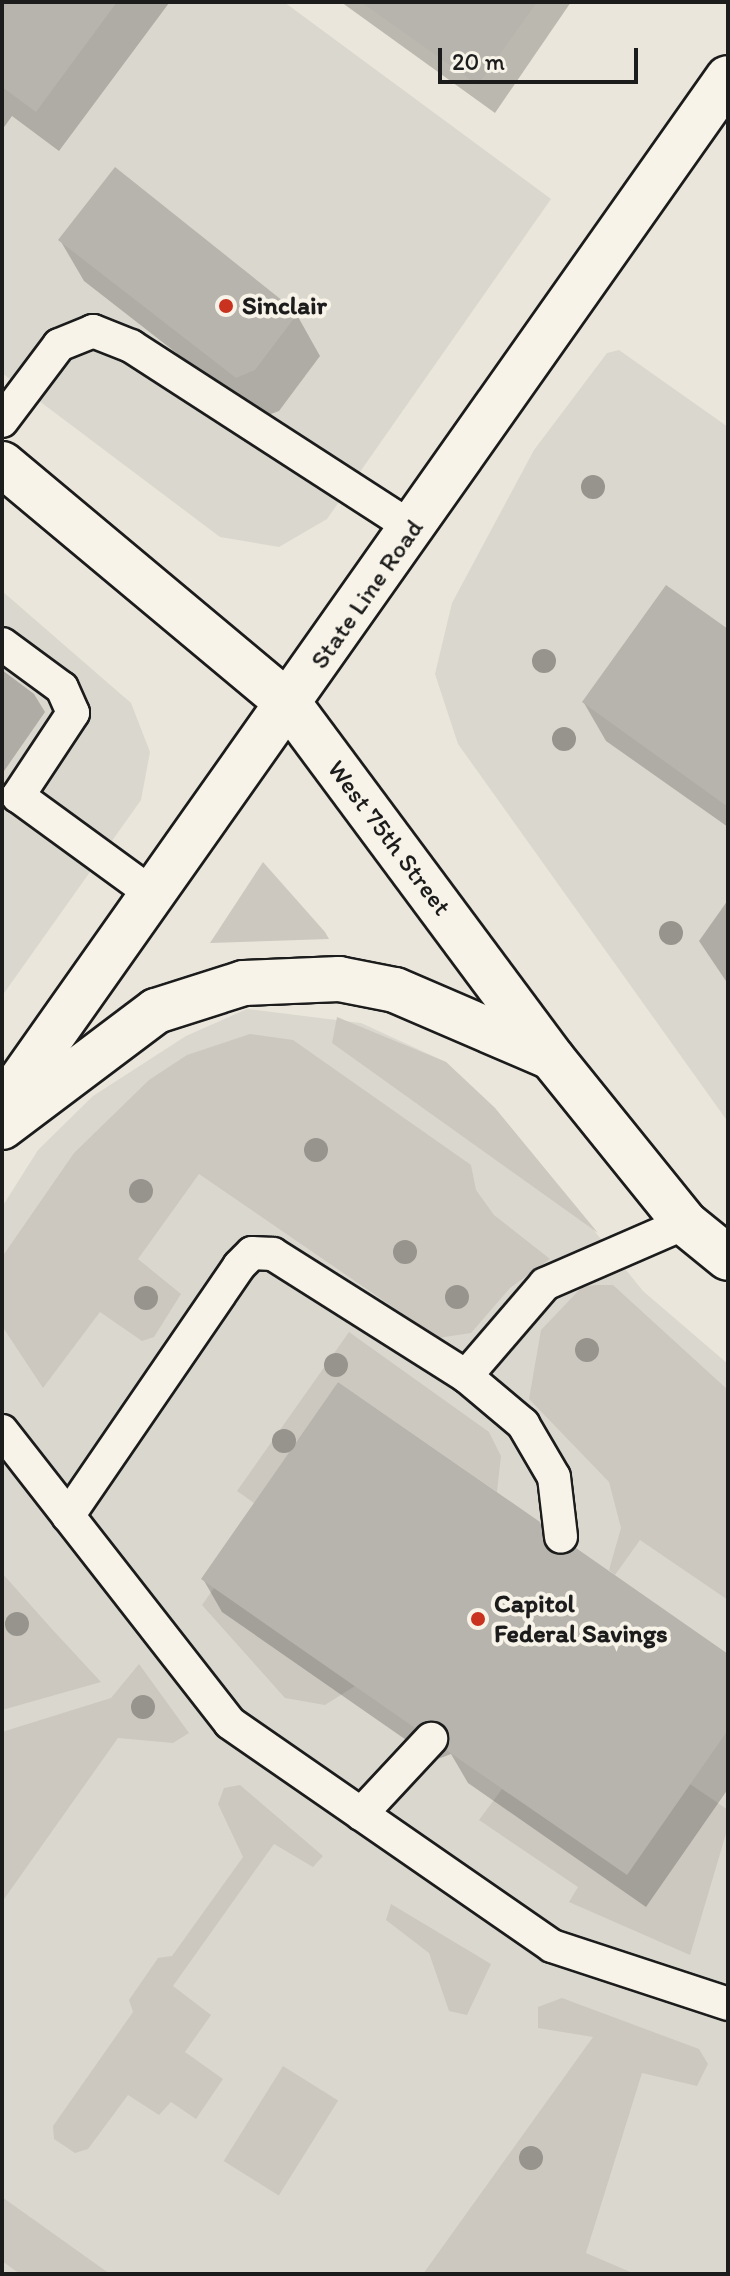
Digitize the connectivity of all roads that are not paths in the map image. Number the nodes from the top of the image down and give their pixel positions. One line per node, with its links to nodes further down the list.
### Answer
1 (728, 78): 4 (main road, State Line Road)
2 (2, 421): 4 (lane)
3 (2, 464): 6 (main road, West 75th Street)
4 (412, 528): 6 (main road, State Line Road)
5 (2, 644): 7 (lane)
6 (289, 704): 8 (main road, State Line Road); 9 (main road, West 75th Street)
7 (10, 807): 8 (lane)
8 (154, 895): 10 (main road, State Line Road)
9 (552, 1058): 11 (main road); 12 (main road, West 75th Street)
10 (2, 1107)
11 (2, 1127)
12 (685, 1223): 13 (main road, West 75th Street); 14 (lane)
13 (728, 1258)
14 (466, 1376): 16 (lane); 17 (lane)
15 (2, 1431): 16 (lane)
16 (68, 1516): 19 (lane)
17 (561, 1537)
18 (431, 1739): 19 (lane)
19 (361, 1814): 20 (lane)
20 (728, 2004)

